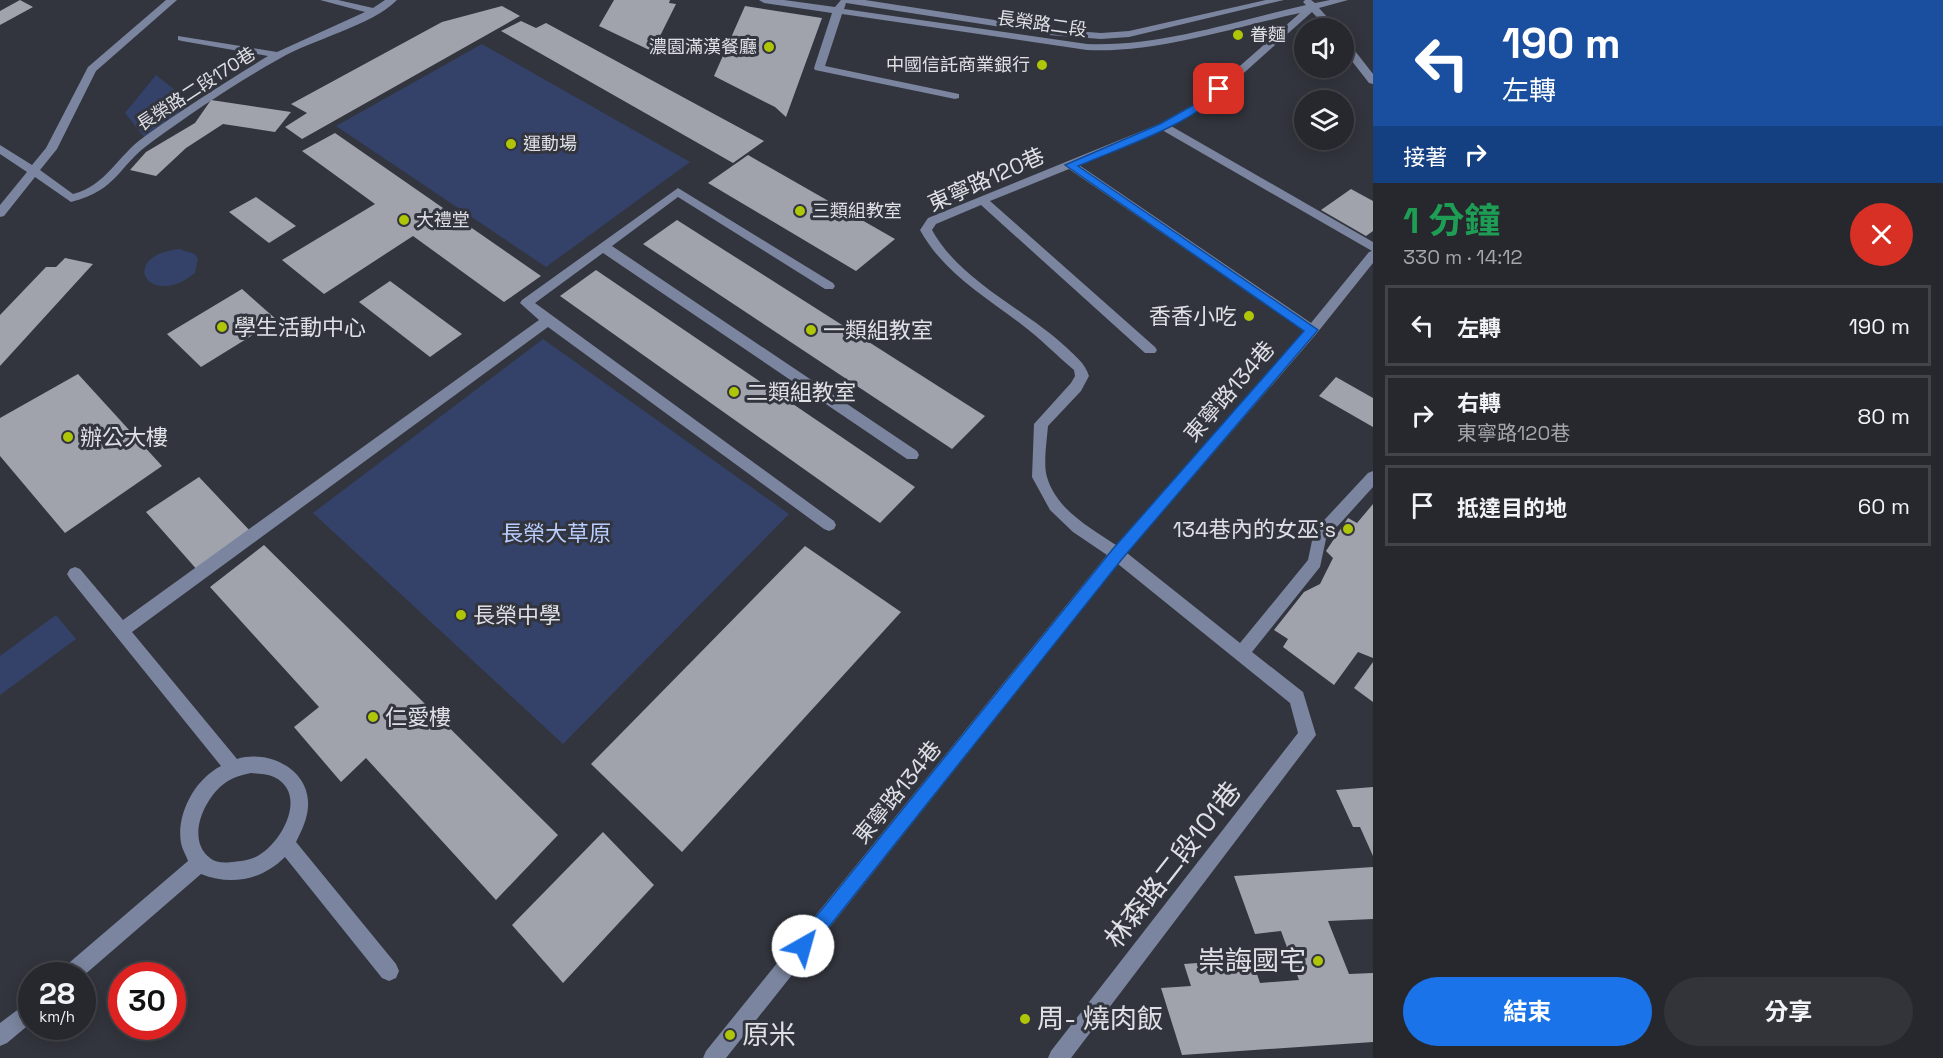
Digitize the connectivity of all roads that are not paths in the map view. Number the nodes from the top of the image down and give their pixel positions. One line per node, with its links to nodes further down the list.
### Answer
1 (172, 0): 20 (street)
2 (325, 0): 9 (street)
3 (392, 0): 9 (street, 長榮路二段170巷)
4 (764, 0): 10 (street, 長榮路二段)
5 (846, 0): 6 (street, 長榮路二段); 10 (street)
6 (1279, 0)
7 (1344, 0): 8 (street, 長榮路二段)
8 (1310, 3): 10 (street, 長榮路二段); 11 (street); 17 (street, 東寧路120巷)
9 (375, 11): 13 (street, 長榮路二段170巷)
10 (838, 11): 16 (street)
11 (1323, 18)
12 (182, 38): 13 (street)
13 (278, 55): 20 (street, 長榮路二段170巷)
14 (1354, 57): 15 (street)
15 (1373, 81)
16 (955, 96)
17 (1163, 126): 19 (street, 東寧路120巷); 24 (street)
18 (0, 149): 20 (street)
19 (1071, 165): 21 (street, 東寧路120巷); 28 (street)
20 (33, 171): 22 (street)
21 (984, 202): 29 (street); 33 (street, 東寧路120巷)
22 (0, 213)
23 (604, 247): 26 (street); 27 (street); 30 (street)
24 (1373, 247)
25 (1373, 255): 28 (street, 東寧路134巷)
26 (828, 286)
27 (548, 320): 32 (street); 35 (street)
28 (1312, 330): 33 (street, 東寧路134巷)
29 (1150, 350)
30 (912, 455)
31 (1373, 477): 36 (street)
32 (829, 525)
33 (1117, 554): 36 (street); 44 (street, 東寧路134巷)
34 (75, 574): 35 (street)
35 (122, 630): 37 (street)
36 (1242, 653): 45 (street, 林森路二段101巷)
37 (234, 769): 38 (street); 39 (street)
38 (286, 844): 39 (street); 41 (street)
39 (201, 862): 40 (street)
40 (85, 962)
41 (389, 971)
42 (18, 1021): 43 (street)
43 (0, 1036)
44 (713, 1058)
45 (1058, 1058)

